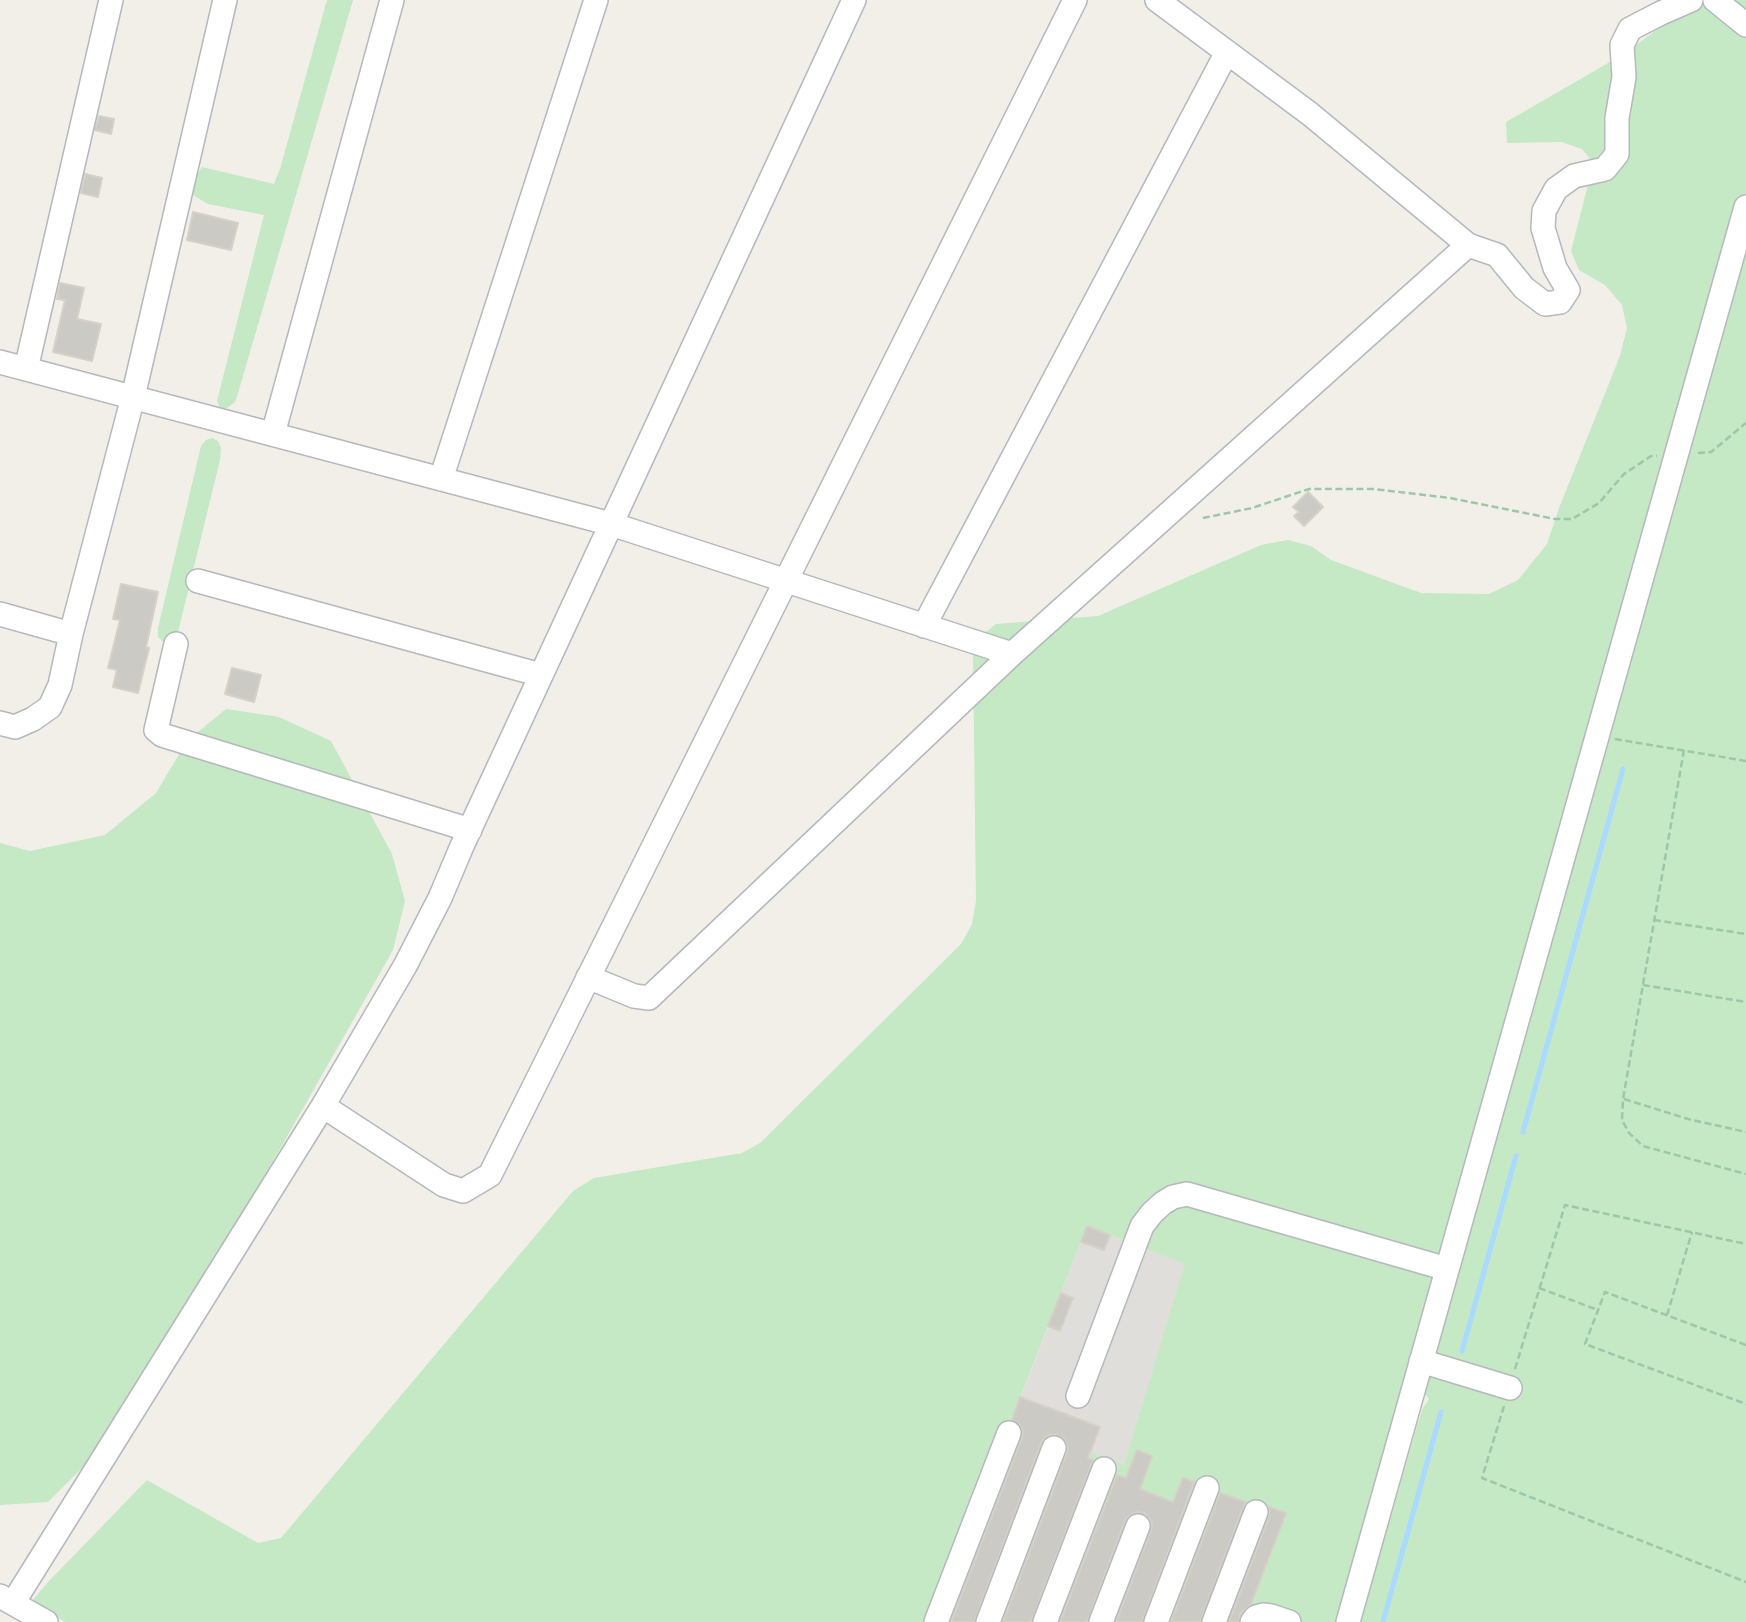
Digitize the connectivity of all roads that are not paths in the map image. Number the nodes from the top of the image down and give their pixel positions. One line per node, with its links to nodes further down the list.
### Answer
1 (111, 0): 15 (street)
2 (225, 0): 16 (street)
3 (392, 0): 17 (street)
4 (596, 0): 18 (street)
5 (854, 0): 19 (street)
6 (1075, 0): 20 (street)
7 (1157, 0): 11 (street)
8 (1691, 0): 13 (street)
9 (1715, 0): 10 (street)
10 (1746, 25)
11 (1227, 52): 13 (street); 23 (street)
12 (1746, 207): 32 (street)
13 (1468, 245): 26 (street)
14 (0, 362): 15 (street)
15 (26, 369): 16 (street)
16 (133, 397): 17 (street); 24 (street)
17 (273, 434): 18 (street)
18 (441, 479): 19 (street)
19 (611, 524): 20 (street); 27 (street)
20 (785, 580): 23 (street); 30 (street)
21 (198, 581): 27 (street)
22 (0, 614): 24 (street)
23 (924, 626): 26 (street)
24 (71, 634): 28 (street)
25 (176, 644): 29 (street)
26 (1012, 654): 30 (street)
27 (541, 675): 29 (street)
28 (0, 723)
29 (470, 830): 31 (street)
30 (587, 977): 31 (street)
31 (323, 1106): 42 (street)
32 (1447, 1269): 33 (street); 35 (street)
33 (1421, 1361): 34 (street); 52 (street)
34 (1510, 1388)
35 (1078, 1396)
36 (1009, 1433): 44 (street)
37 (1054, 1448): 45 (street)
38 (1104, 1469): 46 (street)
39 (1207, 1488): 48 (street)
40 (1256, 1512): 49 (street)
41 (1138, 1526): 47 (street)
42 (7, 1600): 43 (street)
43 (46, 1622)
44 (936, 1622)
45 (988, 1622)
46 (1045, 1622)
47 (1101, 1622)
48 (1156, 1622)
49 (1214, 1622)
50 (1252, 1622): 51 (street)
51 (1289, 1622)
52 (1348, 1622)

